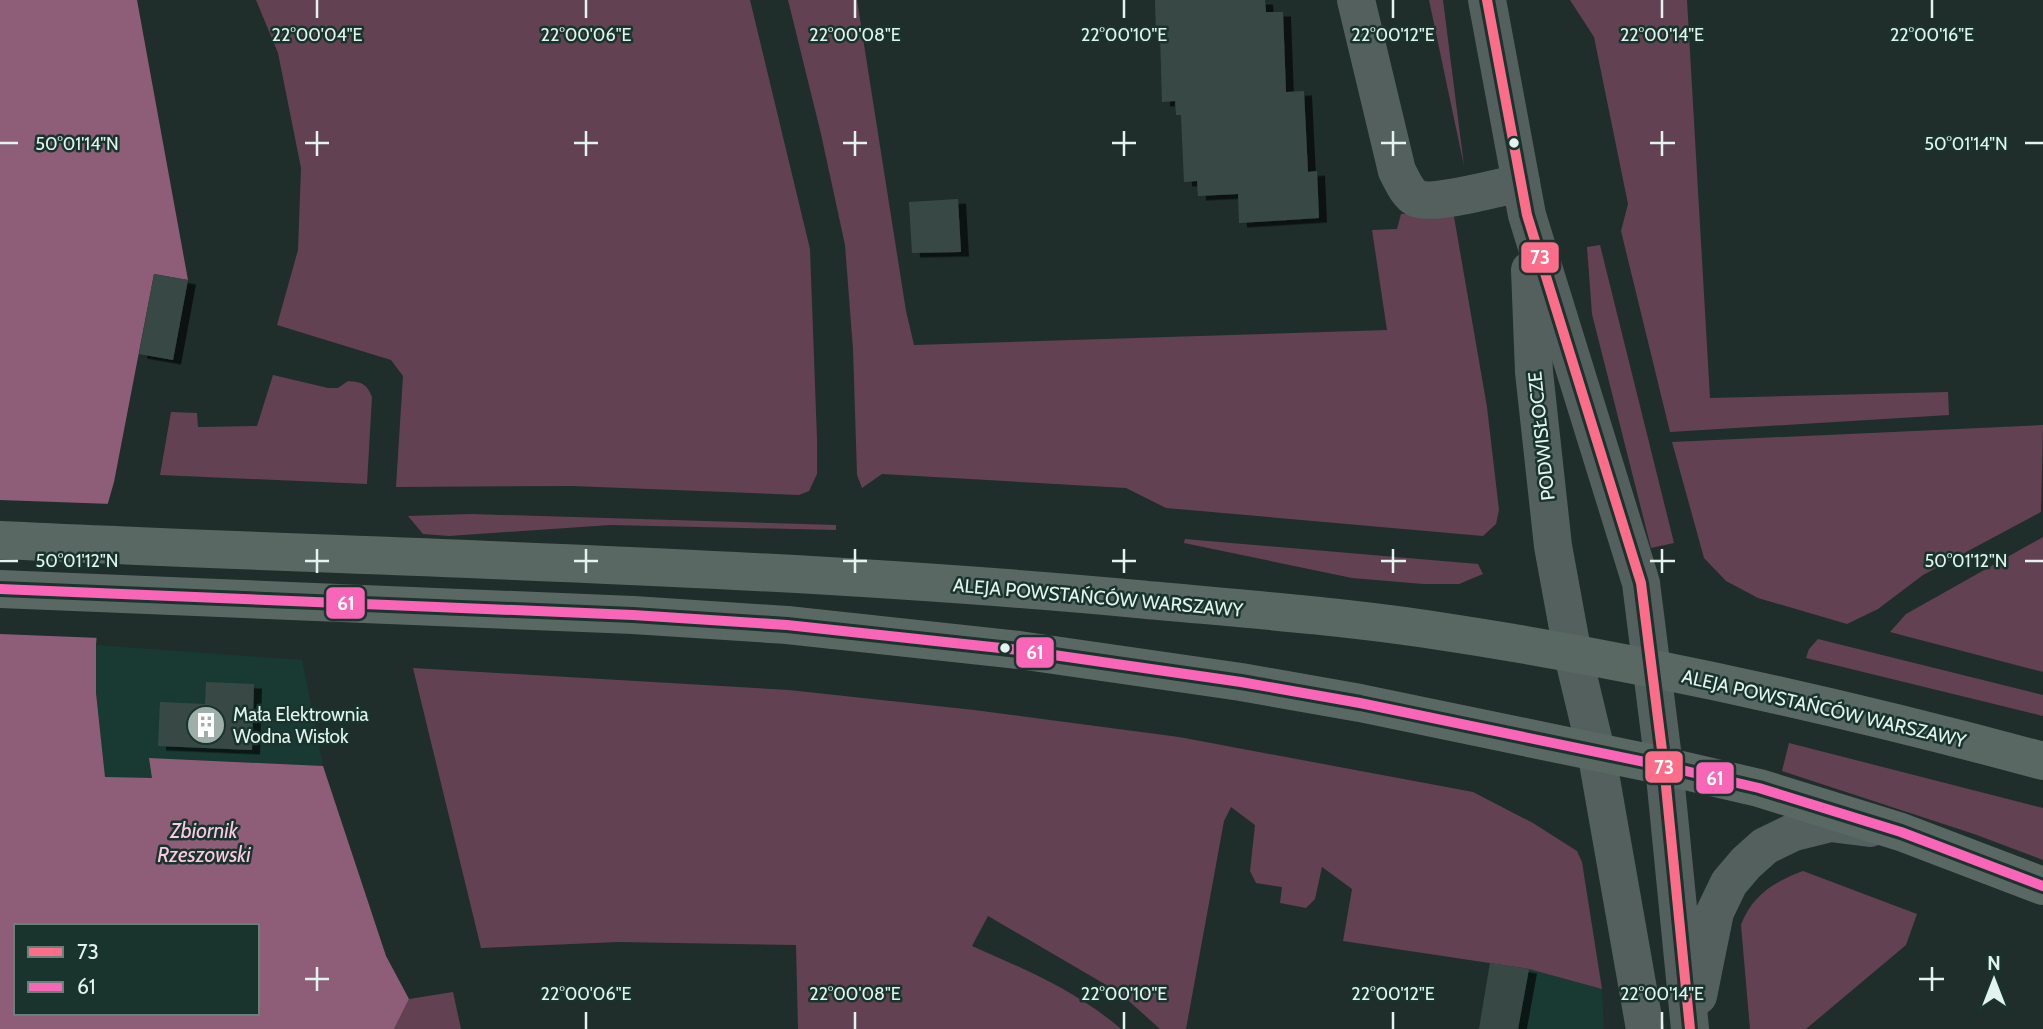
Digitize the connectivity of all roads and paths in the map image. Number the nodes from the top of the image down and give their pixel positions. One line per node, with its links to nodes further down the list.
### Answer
1 (1356, 0): 3 (street)
2 (1487, 0): 3 (street, PODWISŁOCZE)
3 (1524, 199): 6 (street, PODWISŁOCZE); 7 (street, PODWISŁOCZE)
4 (0, 540): 6 (main road, ALEJA POWSTAŃCÓW WARSZAWY)
5 (0, 589): 8 (main road)
6 (1573, 655): 7 (main road, ALEJA POWSTAŃCÓW WARSZAWY); 8 (street, PODWISŁOCZE)
7 (1650, 669): 9 (main road, ALEJA POWSTAŃCÓW WARSZAWY); 10 (street, PODWISŁOCZE)
8 (1596, 751): 10 (main road); 13 (street, PODWISŁOCZE)
9 (2043, 761)
10 (1664, 766): 11 (main road); 14 (street, PODWISŁOCZE)
11 (1901, 832): 12 (main road); 14 (street)
12 (2043, 886)
13 (1645, 1029)
14 (1691, 1029)

